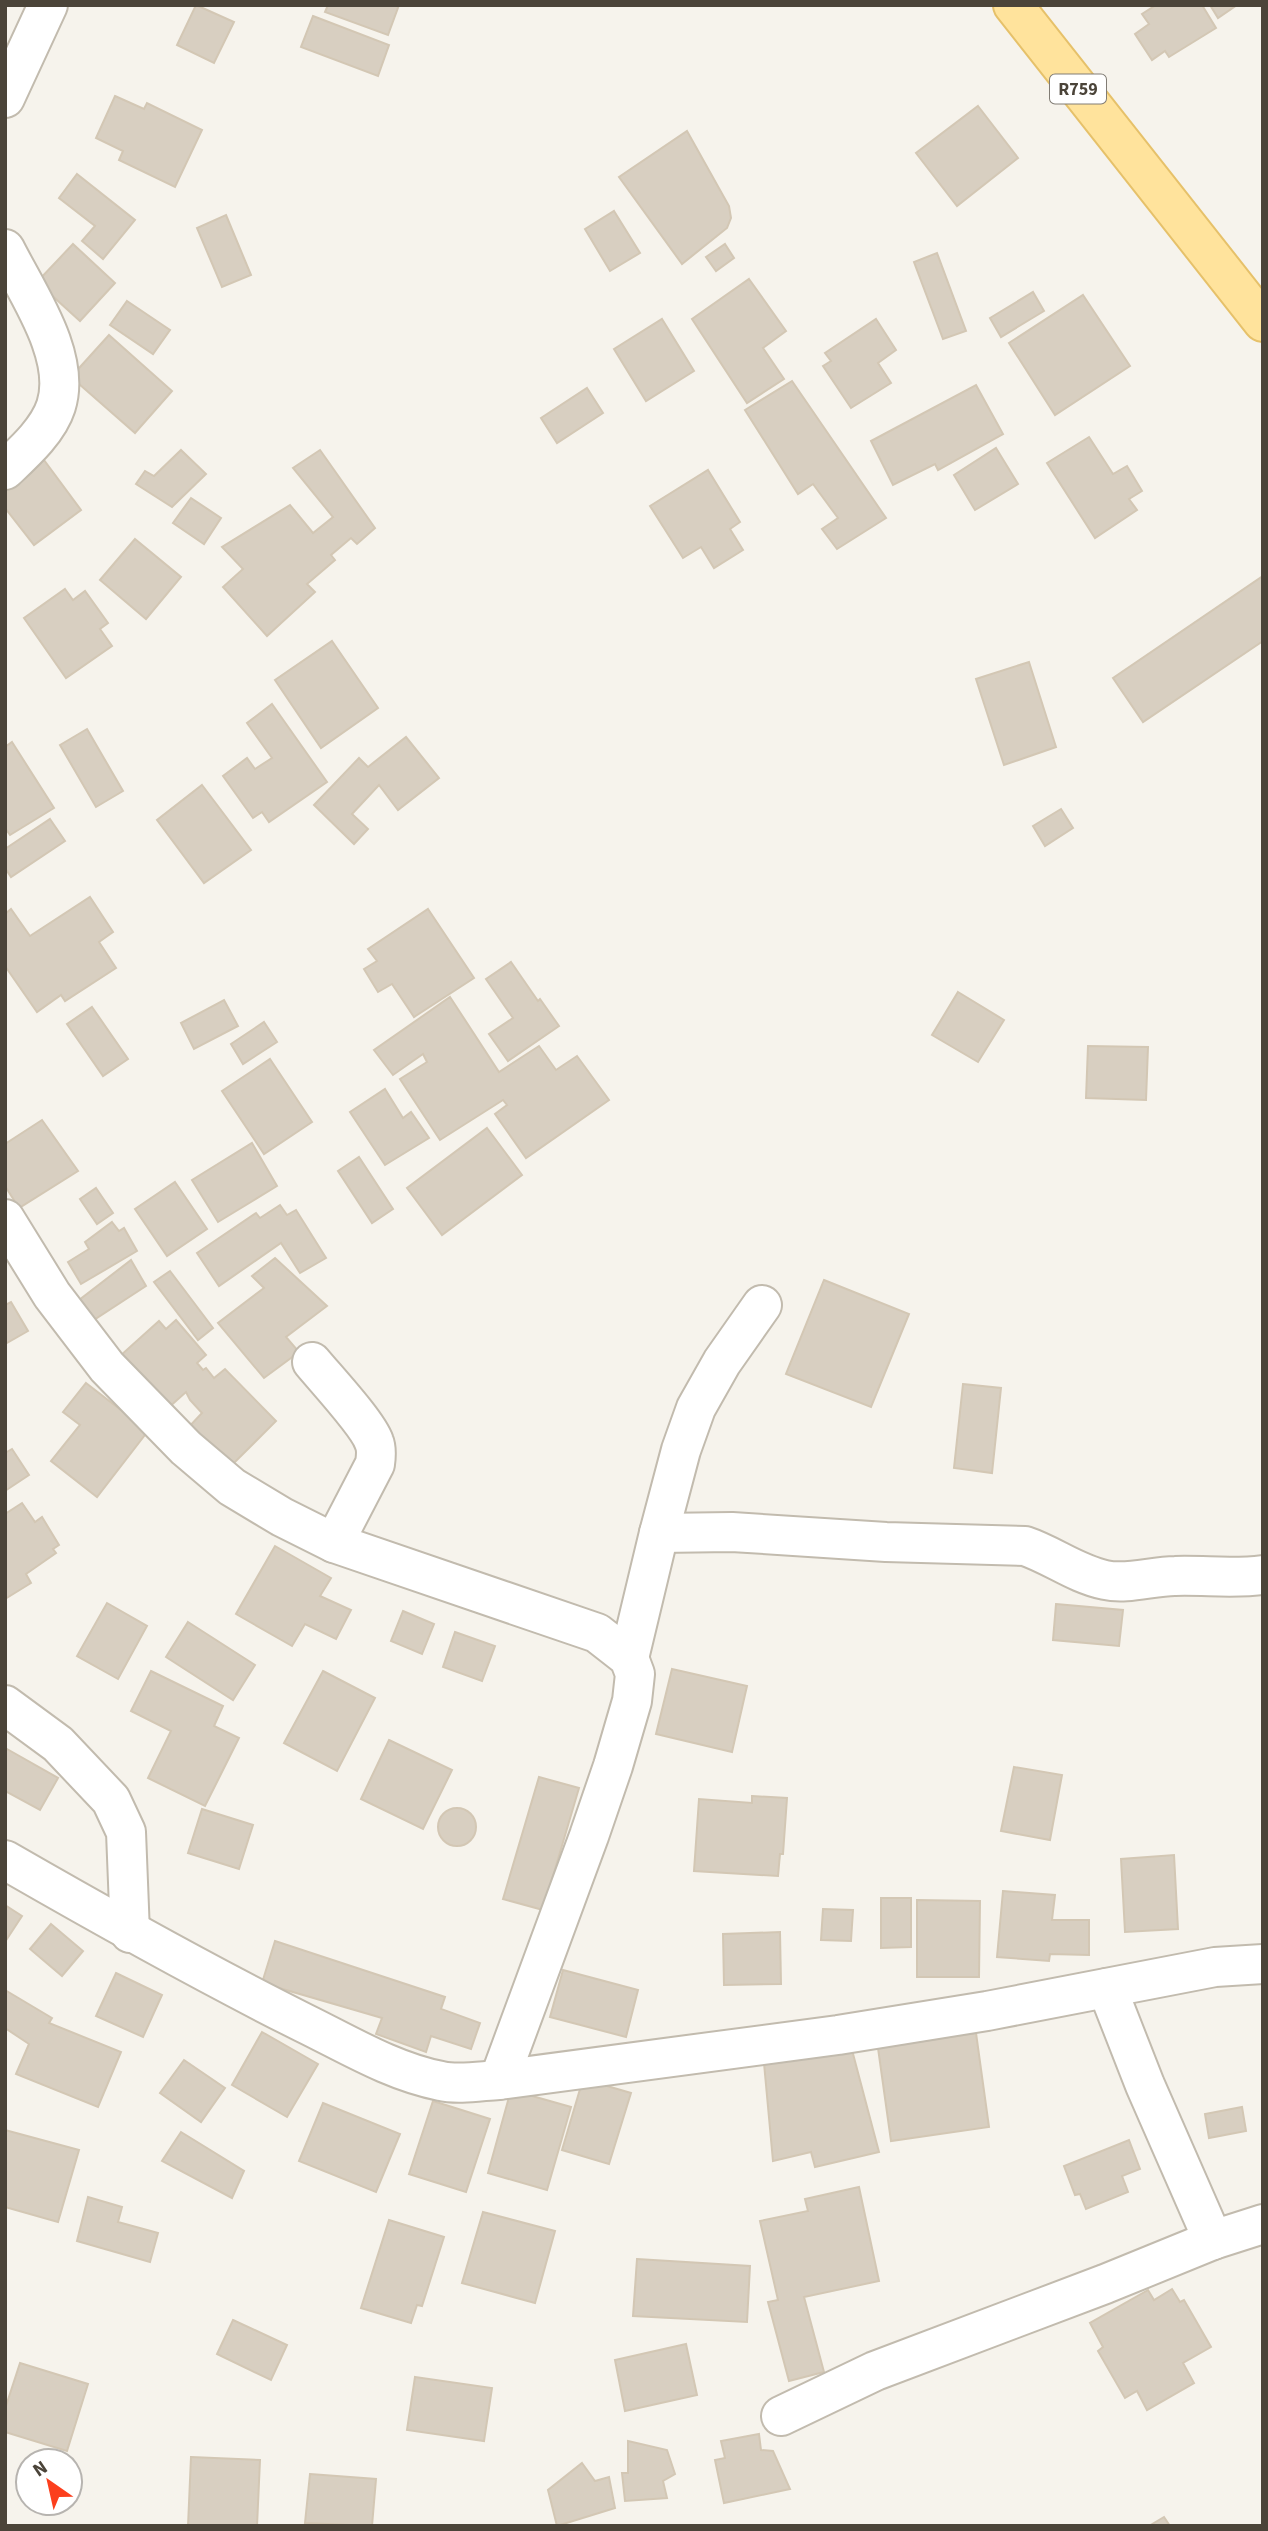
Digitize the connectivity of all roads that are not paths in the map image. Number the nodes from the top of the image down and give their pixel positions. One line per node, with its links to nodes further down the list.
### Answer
1 (48, 5): 3 (street)
2 (1013, 5): 5 (main road, R759)
3 (5, 98)
4 (5, 249): 6 (street)
5 (1263, 322)
6 (5, 470)
7 (5, 1219): 11 (street)
8 (762, 1305): 10 (street)
9 (312, 1362): 11 (street)
10 (659, 1533): 12 (street); 13 (street)
11 (334, 1543): 13 (street)
12 (1263, 1575)
13 (629, 1658): 19 (street)
14 (5, 1705): 16 (street)
15 (5, 1860): 16 (street)
16 (131, 1933): 19 (street)
17 (1263, 1964): 18 (street)
18 (1107, 1988): 19 (street); 21 (street)
19 (499, 2080)
20 (1263, 2224): 21 (street)
21 (1213, 2239): 22 (street)
22 (780, 2416)

